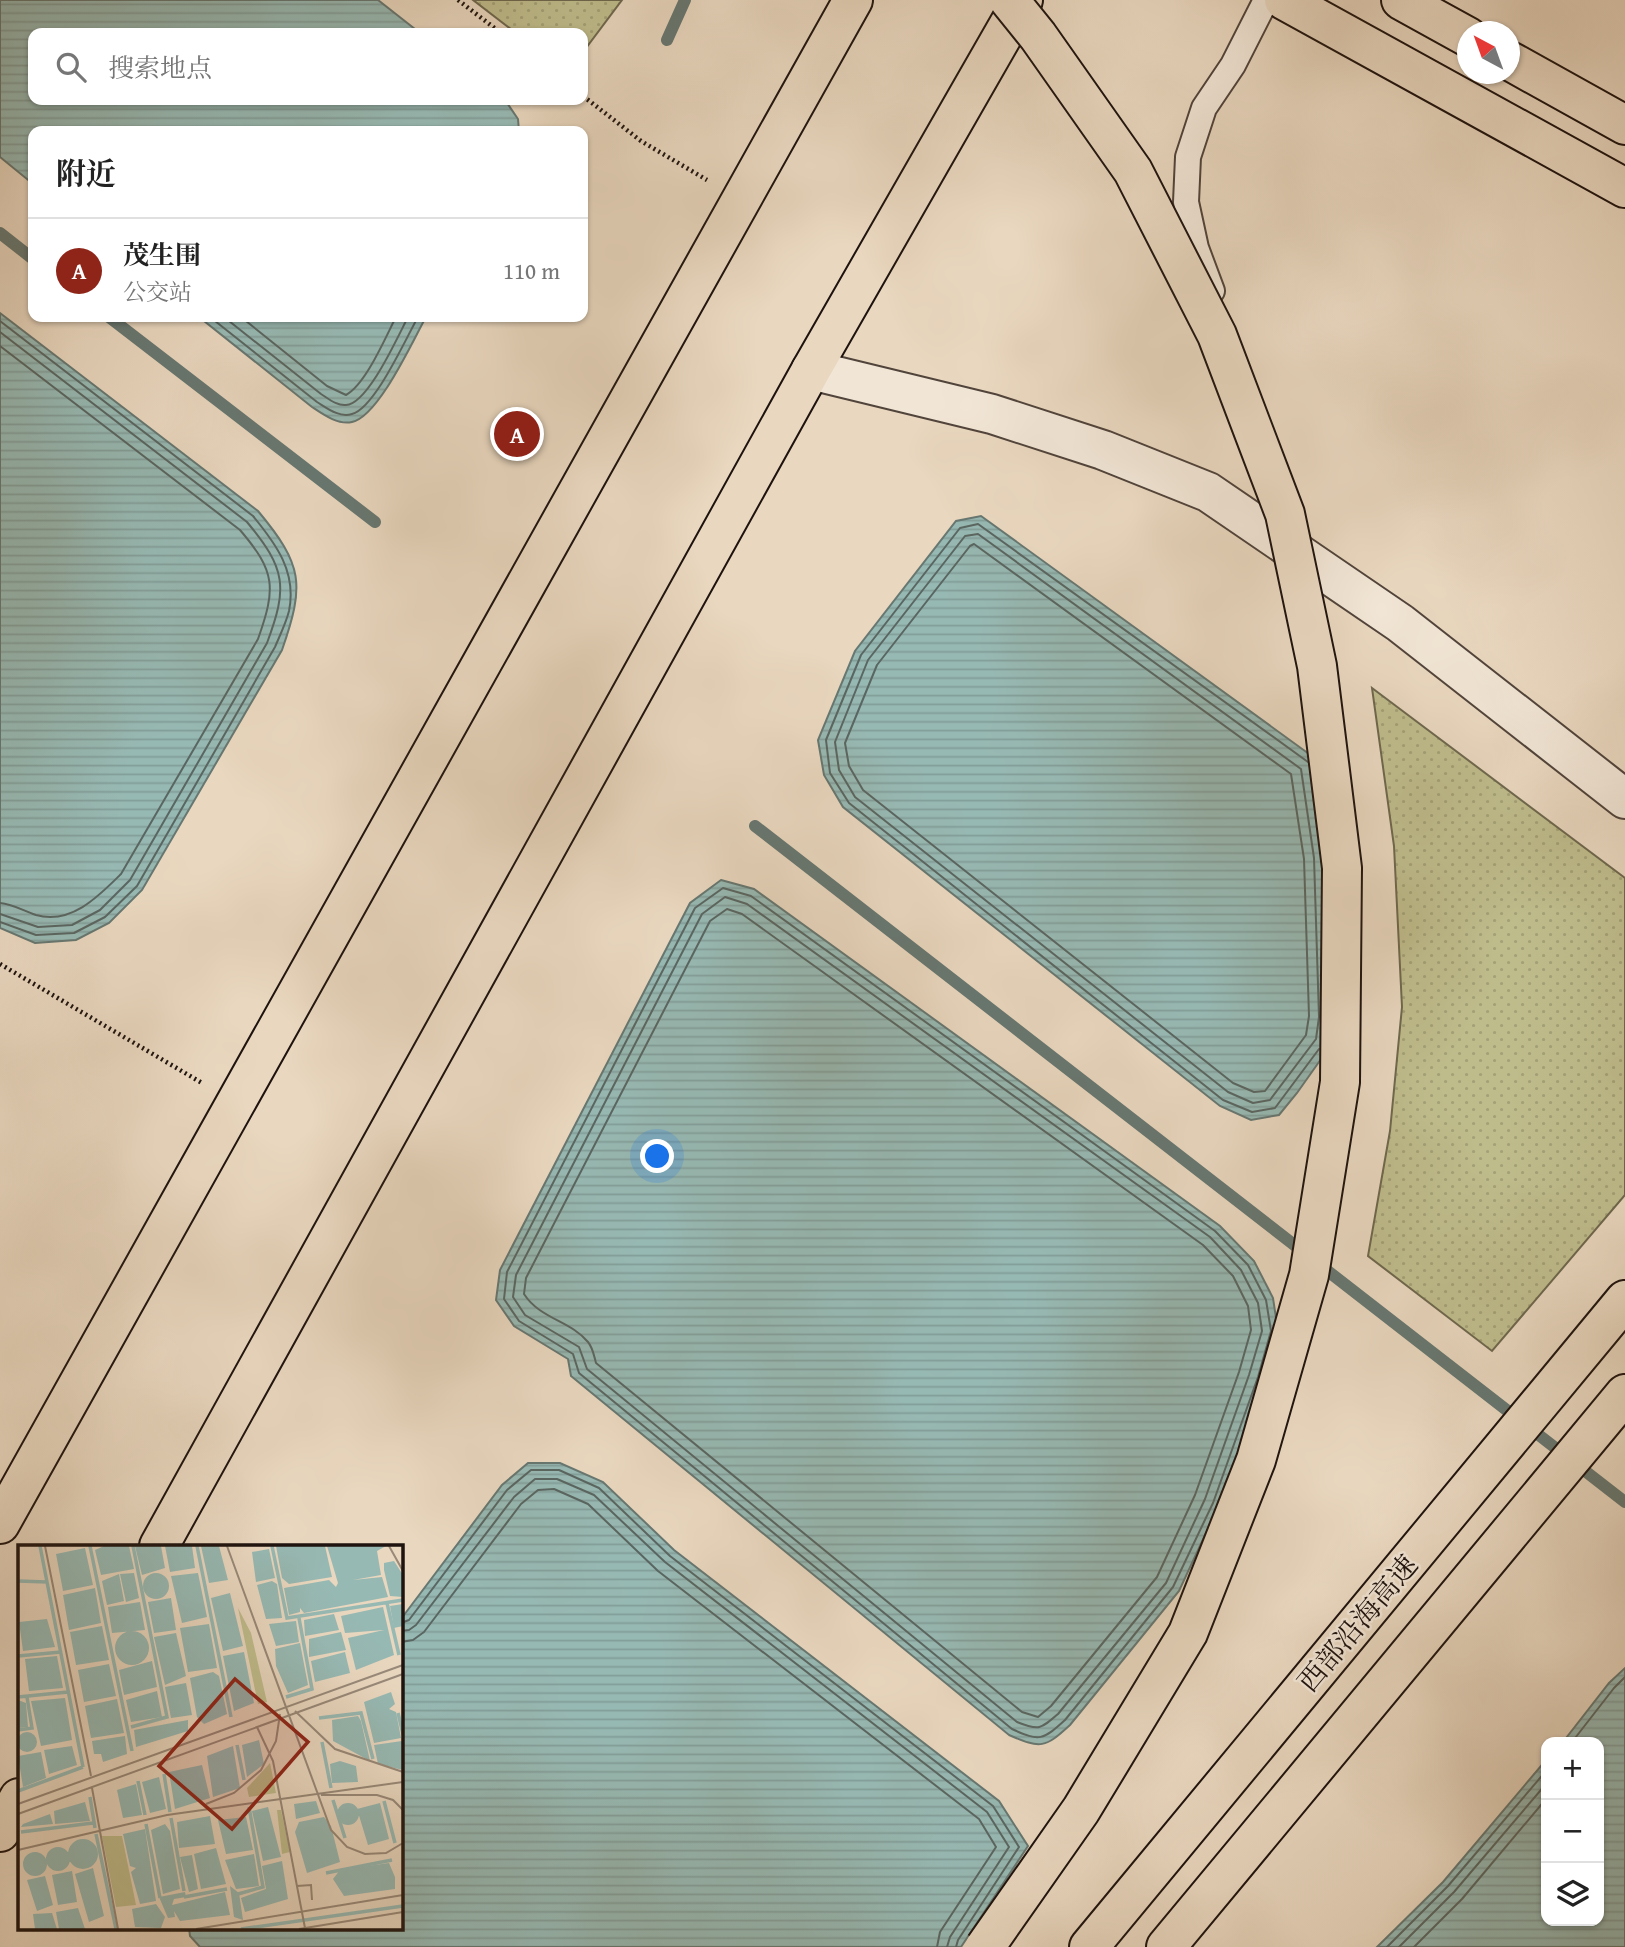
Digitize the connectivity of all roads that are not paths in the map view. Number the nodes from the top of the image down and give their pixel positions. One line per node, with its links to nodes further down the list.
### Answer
1 (853, 0): 16 (highway)
2 (1009, 0): 20 (highway, bridge)
3 (1023, 0): 11 (highway)
4 (1266, 0): 12 (lane)
5 (1284, 0): 10 (highway)
6 (1401, 0): 7 (highway)
7 (1457, 31)
8 (1520, 67): 9 (highway)
9 (1625, 125)
10 (1625, 188)
11 (811, 370): 12 (street); 17 (highway)
12 (1316, 567): 13 (street)
13 (1625, 799)
14 (1625, 1300): 21 (highway, 西部沿海高速)
15 (1625, 1394): 22 (highway)
16 (0, 1524)
17 (160, 1545)
18 (18, 1800): 19 (highway)
19 (0, 1832)
20 (985, 1947)
21 (1089, 1947)
22 (1166, 1947)

